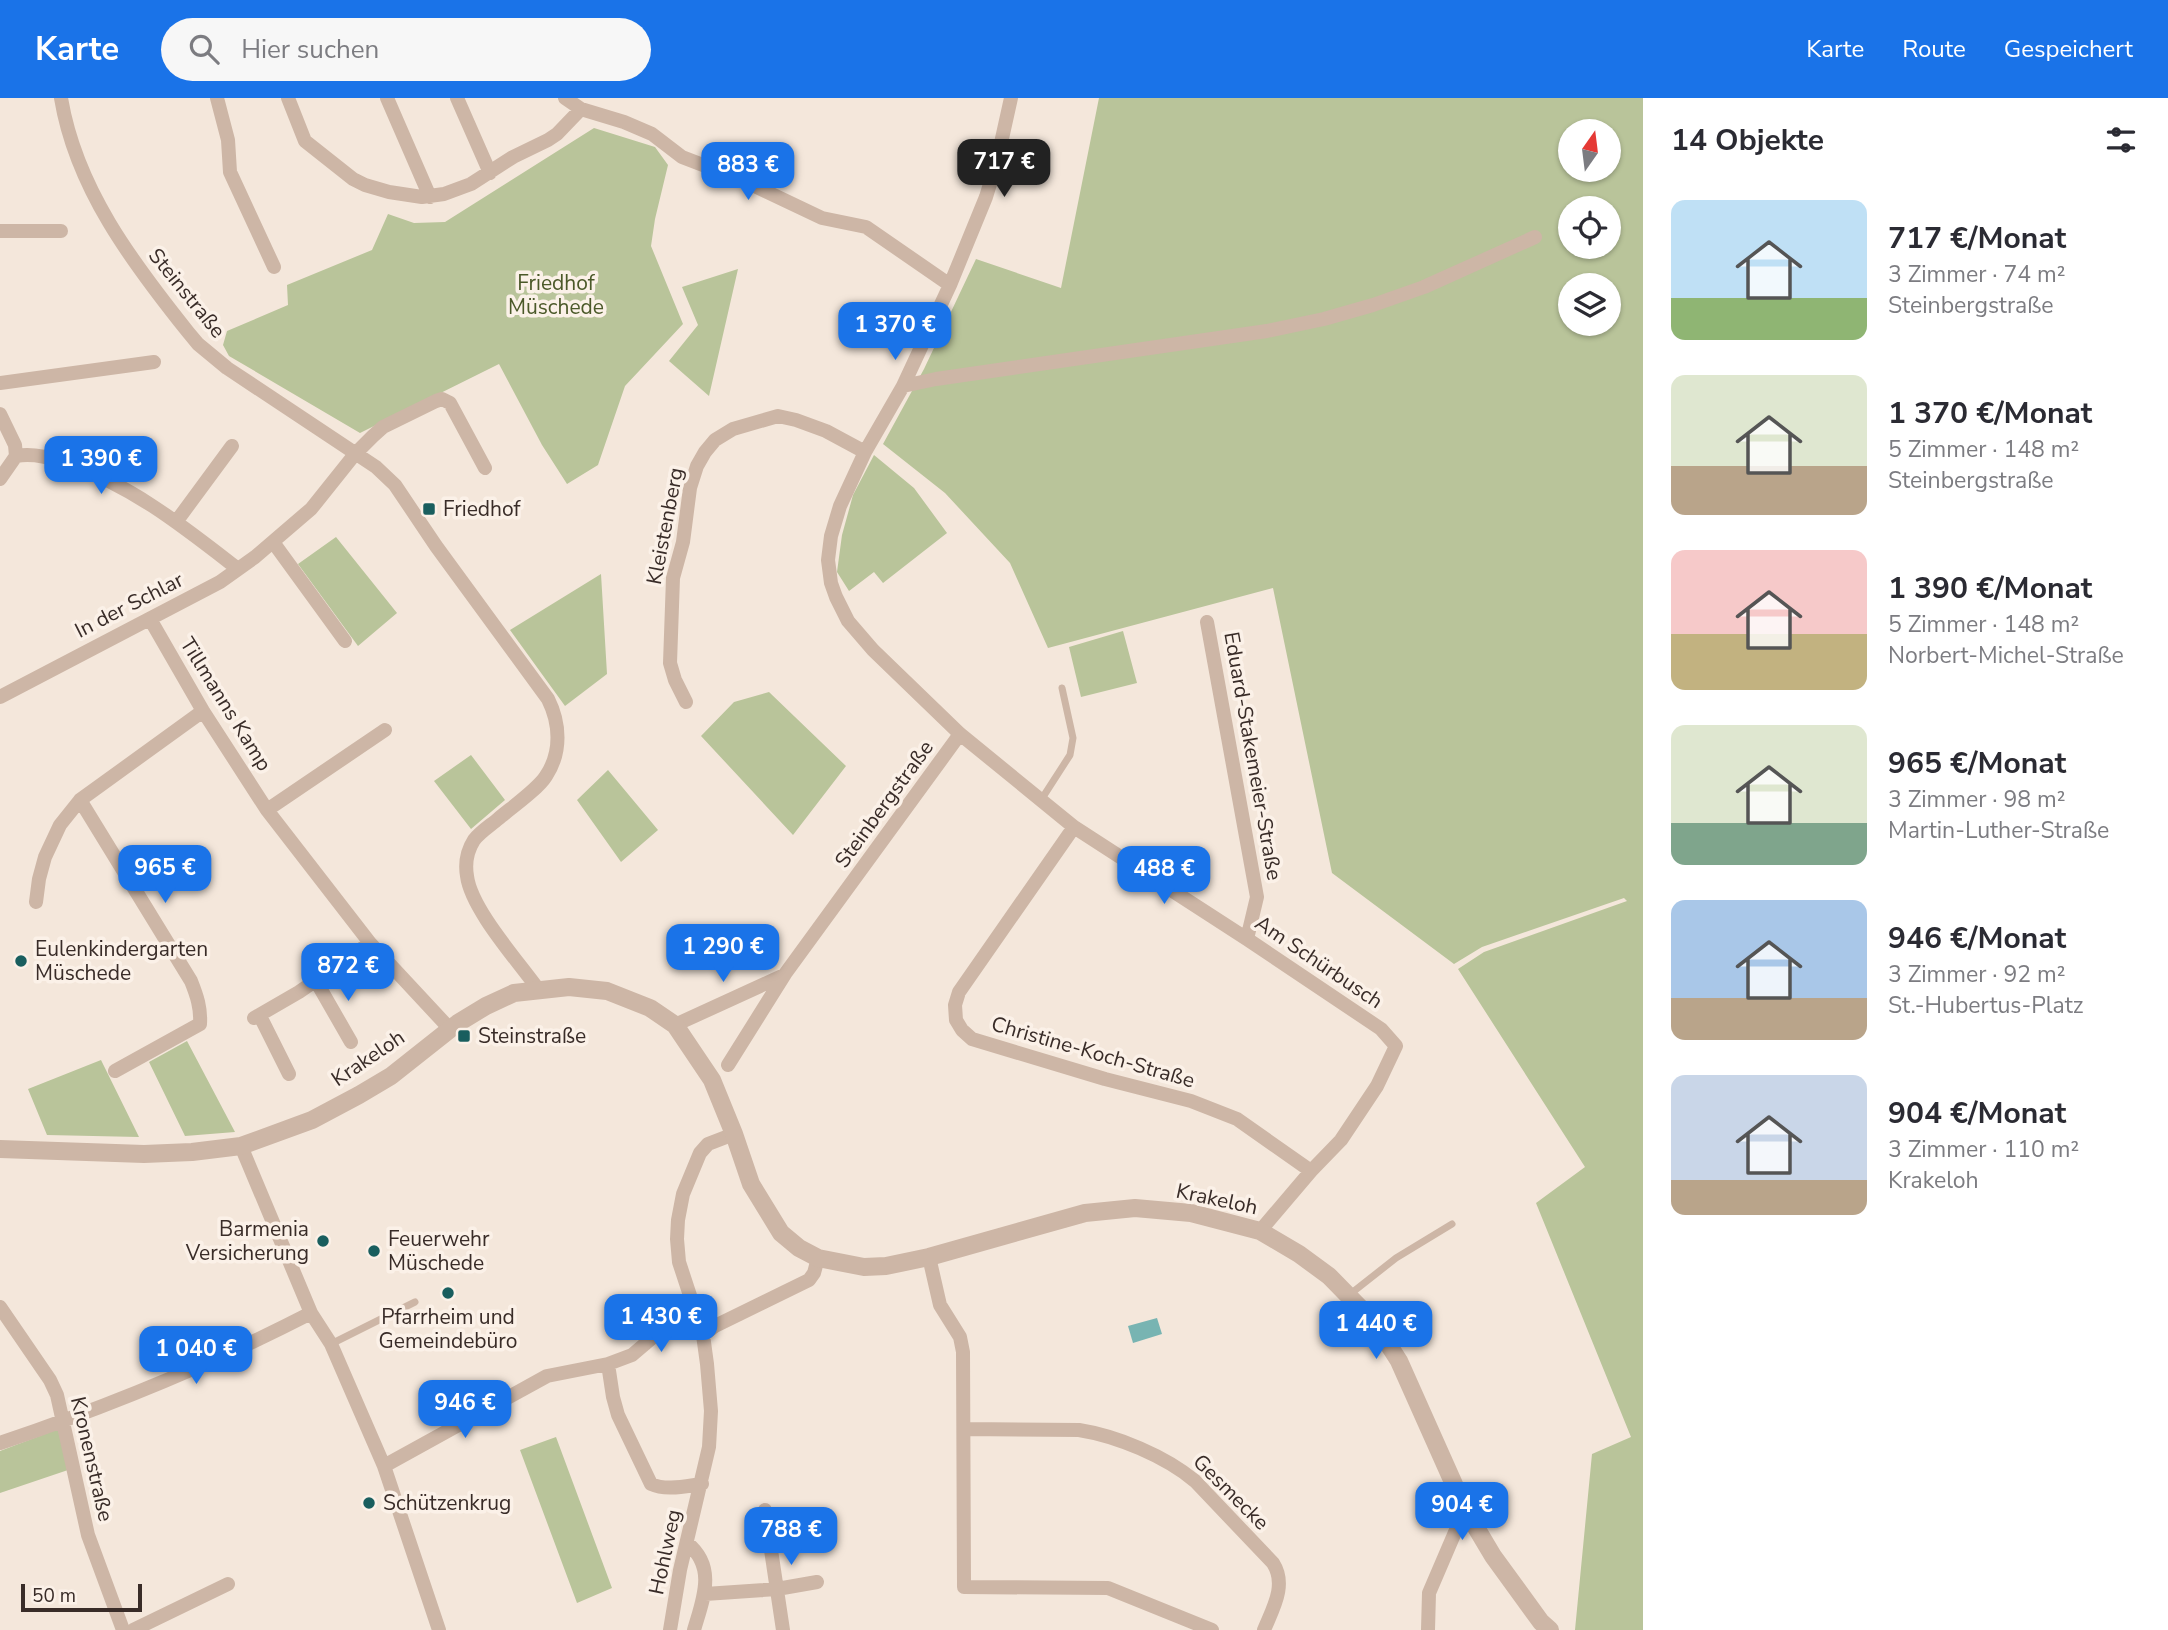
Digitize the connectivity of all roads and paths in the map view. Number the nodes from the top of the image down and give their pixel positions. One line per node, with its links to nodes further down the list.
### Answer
1 (61, 98): 22 (street, Steinstraße)
2 (217, 98): 14 (street)
3 (288, 98): 10 (street)
4 (387, 98): 10 (street)
5 (457, 98): 9 (street)
6 (565, 98): 8 (street)
7 (1010, 98): 15 (street, Steinbergstraße)
8 (581, 109): 9 (street); 15 (street)
9 (490, 173): 10 (street)
10 (430, 197)
11 (0, 231): 12 (street)
12 (61, 231)
13 (1535, 237): 18 (street)
14 (274, 267)
15 (950, 285): 18 (street, Steinbergstraße)
16 (154, 362): 17 (street)
17 (0, 383)
18 (903, 386): 21 (street, Steinbergstraße)
19 (0, 414): 23 (street)
20 (232, 446): 26 (street)
21 (865, 452): 34 (street, Kleistenberg); 37 (street, Steinbergstraße)
22 (355, 454): 24 (street); 27 (street, In der Schlar); 47 (street, Steinstraße)
23 (16, 456): 25 (street); 26 (street)
24 (485, 468)
25 (0, 479)
26 (176, 522): 28 (street)
27 (273, 542): 28 (street, In der Schlar); 31 (street)
28 (238, 569): 29 (street, In der Schlar)
29 (150, 619): 33 (street, In der Schlar); 35 (street, Tillmanns Kamp)
30 (1207, 622): 43 (street, Eduard-Stakemeier-Straße)
31 (345, 641)
32 (1062, 688): 39 (lane)
33 (2, 693)
34 (686, 702)
35 (203, 712): 38 (street); 40 (street, Tillmanns Kamp)
36 (385, 730): 40 (street)
37 (960, 734): 39 (street, Am Schürbusch); 45 (street, Steinbergstraße)
38 (80, 800): 42 (street); 52 (street)
39 (1041, 800): 41 (street, Am Schürbusch)
40 (267, 810): 44 (street, Tillmanns Kamp)
41 (1074, 827): 43 (street, Am Schürbusch); 57 (street, Christine-Koch-Straße)
42 (36, 902)
43 (1247, 939): 57 (street, Am Schürbusch)
44 (370, 943): 46 (street); 49 (street, Tillmanns Kamp)
45 (785, 974): 48 (street, Steinbergstraße); 51 (street, Steinbergstraße)
46 (316, 981): 50 (street); 53 (street)
47 (538, 989): 48 (street, Krakeloh); 49 (street, Krakeloh)
48 (675, 1025): 54 (street, Krakeloh)
49 (450, 1029): 55 (street, Krakeloh)
50 (351, 1042)
51 (729, 1065)
52 (115, 1071)
53 (289, 1074)
54 (734, 1134): 61 (street, Krakeloh); 64 (street, Hohlweg)
55 (241, 1146): 56 (street, Krakeloh); 66 (street)
56 (0, 1149)
57 (1311, 1171): 59 (street)
58 (1452, 1224): 62 (lane)
59 (1260, 1231): 60 (street, Krakeloh); 62 (street, Krakeloh)
60 (929, 1257): 61 (street, Krakeloh); 71 (street)
61 (818, 1258): 67 (street)
62 (1349, 1295): 75 (street, Krakeloh)
63 (415, 1303): 68 (lane)
64 (692, 1304): 67 (street, Hohlweg); 69 (street)
65 (0, 1307): 70 (street, Kronenstraße)
66 (311, 1313): 68 (street); 70 (street)
67 (703, 1335): 74 (street, Hohlweg)
68 (331, 1344): 73 (street)
69 (608, 1364): 73 (street); 74 (street, Hohlweg)
70 (63, 1422): 72 (street); 82 (street, Kronenstraße)
71 (964, 1429): 88 (street); 89 (street, Gesmecke)
72 (0, 1443)
73 (384, 1466): 84 (street)
74 (702, 1484): 77 (street, Hohlweg)
75 (1465, 1509): 90 (street); 91 (street, Krakeloh)
76 (765, 1510): 80 (street)
77 (687, 1543): 81 (street); 85 (street, Hohlweg)
78 (817, 1582): 80 (street)
79 (228, 1584): 83 (street)
80 (777, 1589): 81 (street); 87 (street)
81 (705, 1594): 86 (street)
82 (123, 1630)
83 (133, 1630)
84 (439, 1630)
85 (670, 1630)
86 (694, 1630)
87 (783, 1630)
88 (1212, 1630)
89 (1264, 1630)
90 (1427, 1630)
91 (1550, 1630)

